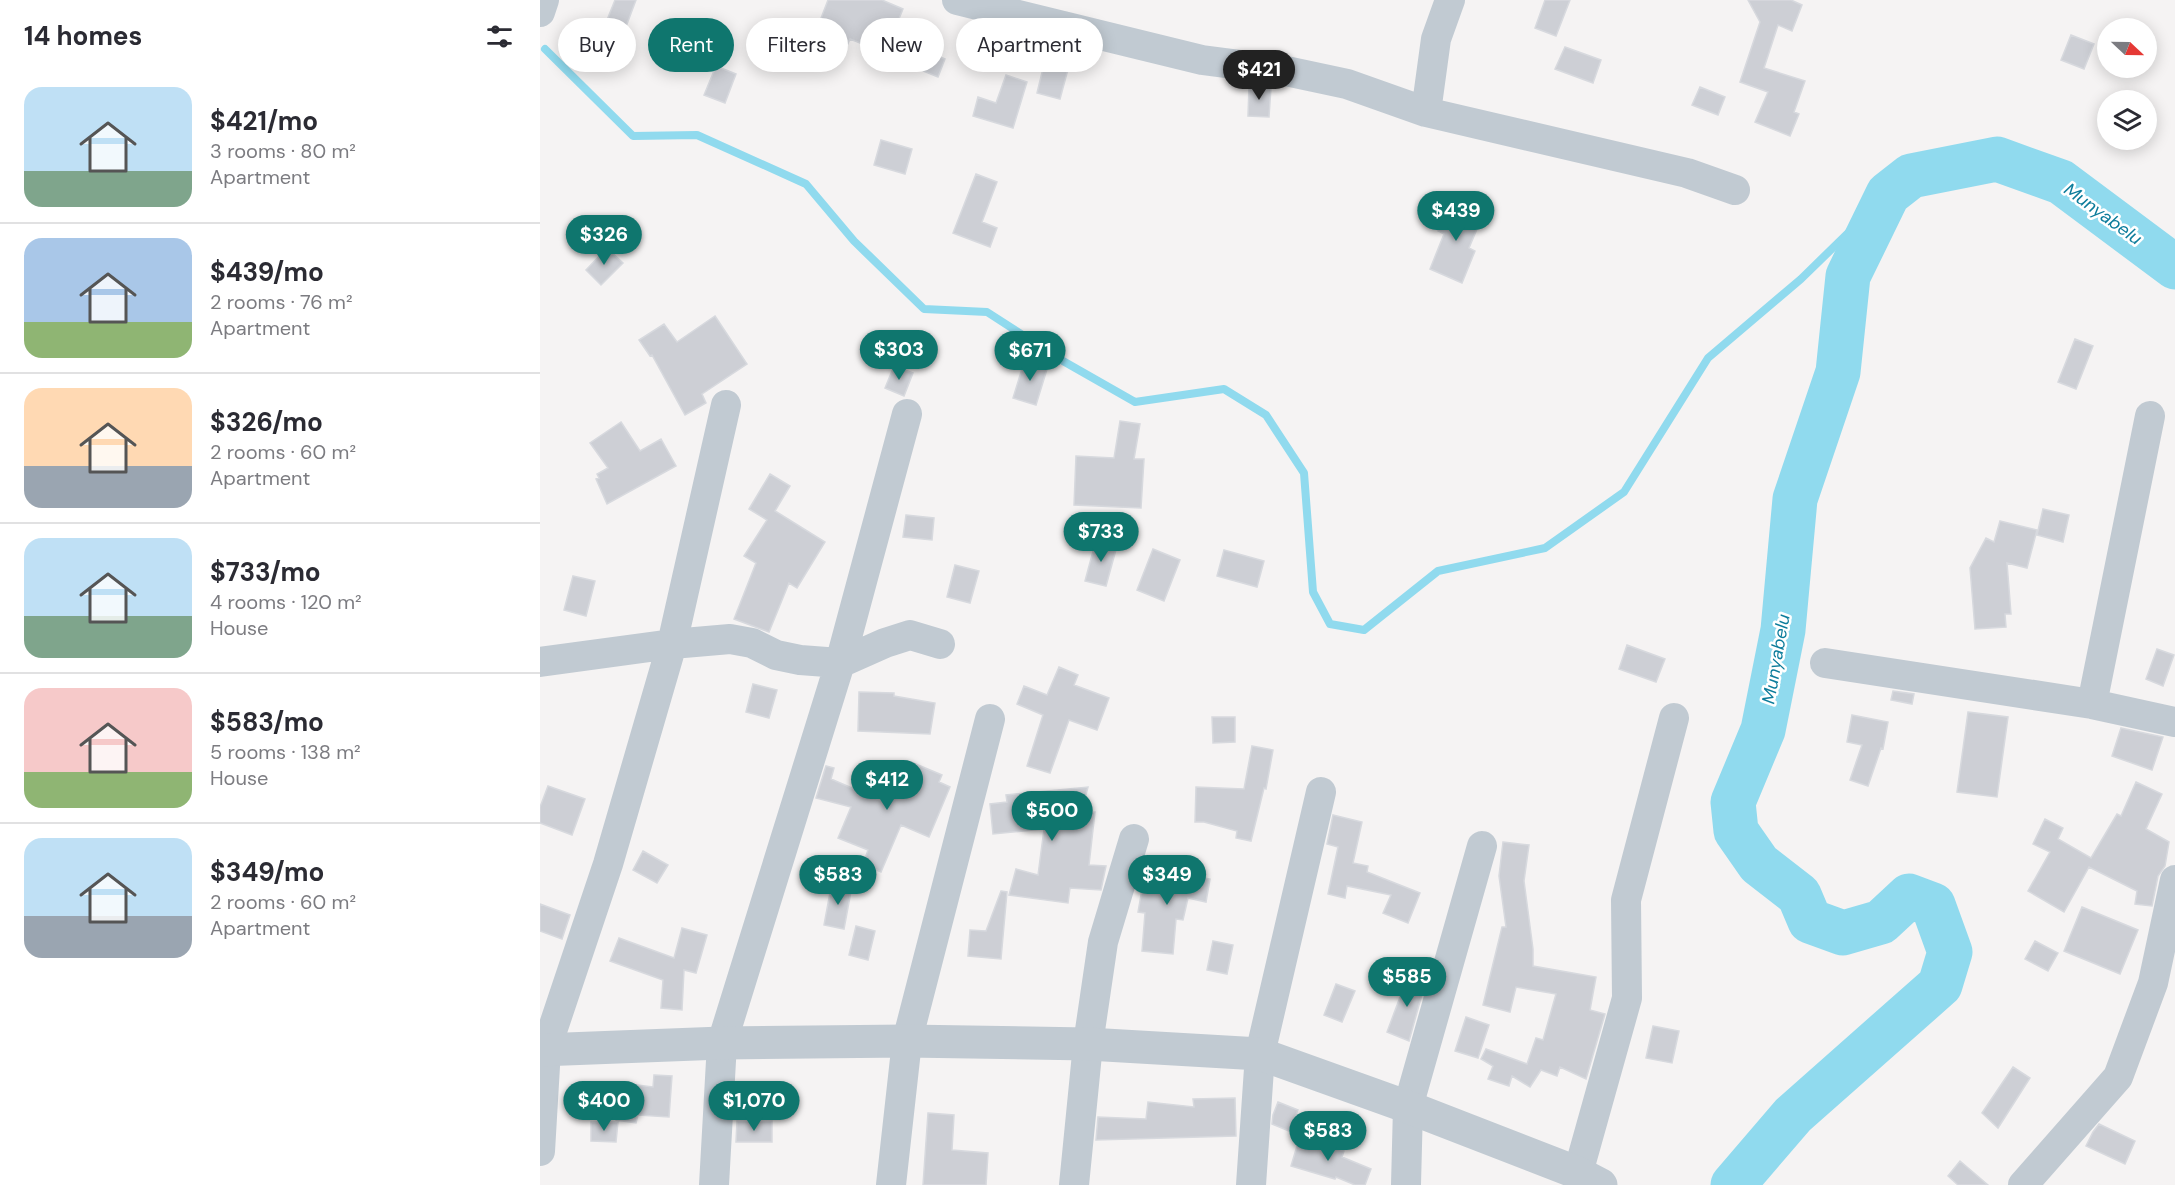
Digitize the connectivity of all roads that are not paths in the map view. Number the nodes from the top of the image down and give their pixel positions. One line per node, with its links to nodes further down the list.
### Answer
1 (544, 0): 4 (street)
2 (957, 0): 5 (street)
3 (1450, 0): 5 (street)
4 (540, 12)
5 (1426, 112): 6 (street)
6 (1736, 190)
7 (726, 405): 10 (street)
8 (907, 414): 13 (street)
9 (2150, 416): 15 (street)
10 (672, 644): 12 (street); 13 (street); 27 (street)
11 (940, 644): 13 (street)
12 (540, 662)
13 (840, 663): 25 (street)
14 (1825, 663): 15 (street)
15 (2092, 704): 18 (street)
16 (990, 718): 24 (street)
17 (1674, 718): 31 (street)
18 (2175, 722)
19 (1321, 792): 28 (street)
20 (1134, 839): 26 (street)
21 (1482, 846): 29 (street)
22 (2175, 880): 23 (street)
23 (2164, 988): 37 (street)
24 (907, 1041): 25 (street); 26 (street); 33 (street)
25 (722, 1043): 27 (street); 32 (street)
26 (1088, 1044): 28 (street); 34 (street)
27 (543, 1049): 30 (street)
28 (1260, 1054): 29 (street); 35 (street)
29 (1408, 1107): 31 (street); 36 (street)
30 (540, 1151)
31 (1589, 1179)
32 (714, 1185)
33 (891, 1185)
34 (1074, 1185)
35 (1251, 1185)
36 (1406, 1185)
37 (2023, 1185)

